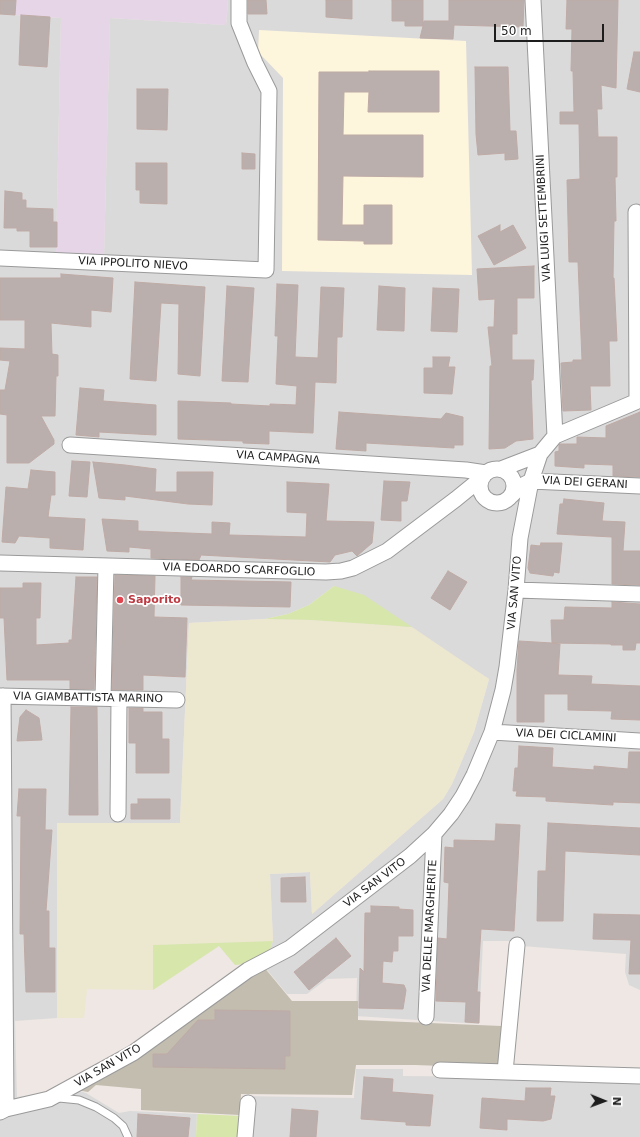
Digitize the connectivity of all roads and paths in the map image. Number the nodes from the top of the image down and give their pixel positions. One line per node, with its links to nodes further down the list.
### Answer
1 (239, 0): 4 (street, VIA IPPOLITO NIEVO)
2 (533, 0): 6 (street, VIA LUIGI SETTEMBRINI)
3 (636, 212): 5 (street)
4 (0, 258)
5 (639, 401): 6 (street, VIA SAN VITO)
6 (555, 436): 8 (street, VIA SAN VITO)
7 (70, 445): 10 (street, VIA CAMPAGNA)
8 (540, 454): 9 (street, VIA SAN VITO); 12 (street, VIA SAN VITO)
9 (501, 469): 10 (street, VIA SAN VITO); 12 (street)
10 (484, 475): 12 (street); 13 (street, VIA EDOARDO SCARFOGLIO)
11 (640, 486): 12 (street, VIA DEI GERANI)
12 (511, 491): 13 (street); 14 (street, VIA SAN VITO); 14 (street, VIA SAN VITO)
13 (456, 498): 16 (street, VIA EDOARDO SCARFOGLIO)
14 (520, 538): 17 (street, VIA SAN VITO)
15 (0, 563): 16 (street, VIA EDOARDO SCARFOGLIO)
16 (106, 566): 20 (street)
17 (516, 590): 18 (street); 23 (street, VIA SAN VITO)
18 (640, 594)
19 (1, 696): 20 (street, VIA GIAMBATTISTA MARINO); 27 (street)
20 (103, 698): 21 (street, VIA GIAMBATTISTA MARINO)
21 (119, 698): 22 (street, VIA GIAMBATTISTA MARINO); 25 (street)
22 (177, 700)
23 (492, 732): 24 (street, VIA DEI CICLAMINI); 26 (street, VIA SAN VITO)
24 (640, 741)
25 (118, 814)
26 (434, 834): 30 (street, VIA DELLE MARGHERITE); 34 (street, VIA SAN VITO)
27 (2, 851): 29 (street)
28 (517, 945): 32 (street)
29 (2, 983): 36 (street)
30 (426, 1017)
31 (440, 1070): 32 (street)
32 (505, 1072): 33 (street)
33 (640, 1076)
34 (49, 1099): 36 (street, VIA SAN VITO); 37 (lane, VIA SAN VITO)
35 (248, 1103): 38 (street)
36 (3, 1111)
37 (128, 1137)
38 (245, 1137)

